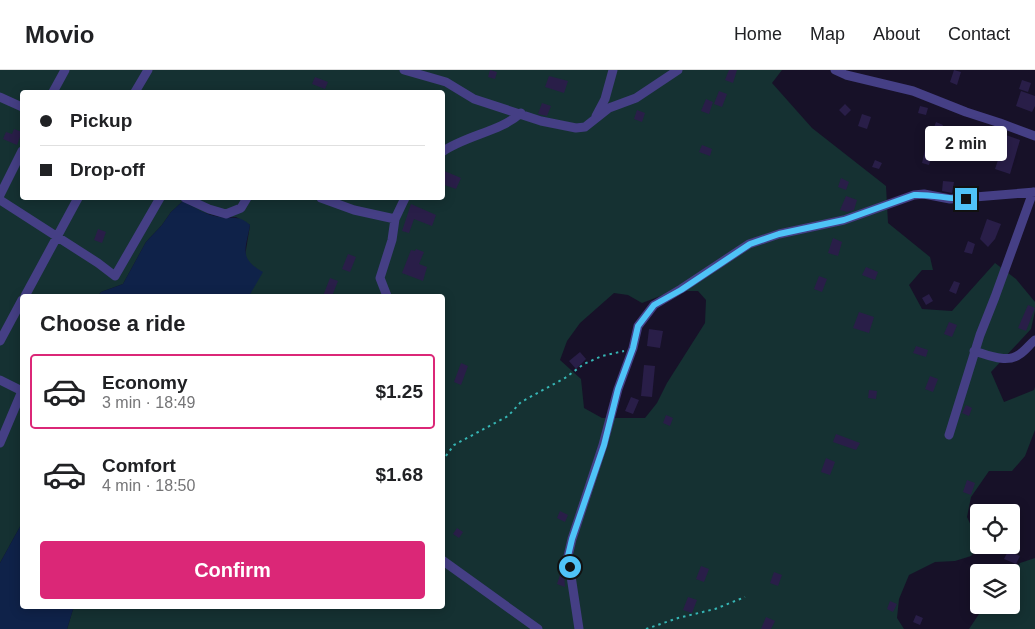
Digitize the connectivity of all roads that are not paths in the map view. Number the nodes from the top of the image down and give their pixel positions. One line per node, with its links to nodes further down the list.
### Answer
1 (65, 70): 7 (street)
2 (148, 70): 8 (street)
3 (404, 70): 11 (street)
4 (612, 70): 12 (street)
5 (678, 70): 12 (street)
6 (835, 70): 13 (street)
7 (54, 90)
8 (136, 90)
9 (0, 97): 10 (street)
10 (20, 106)
11 (521, 113): 12 (street); 14 (street)
12 (595, 118)
13 (1035, 136)
14 (445, 150)
15 (20, 155): 17 (street)
16 (1034, 192): 32 (street); 40 (street)
17 (0, 195)
18 (0, 200): 26 (street)
19 (77, 200): 26 (street)
20 (159, 200): 26 (street)
21 (190, 200): 22 (street)
22 (247, 200)
23 (326, 200): 25 (street)
24 (404, 200): 25 (street)
25 (395, 219): 28 (street)
26 (57, 237): 27 (street)
27 (26, 294)
28 (385, 294)
29 (20, 304): 31 (street)
30 (1035, 340): 32 (street)
31 (0, 341)
32 (974, 351): 36 (street)
33 (0, 380): 34 (street)
34 (20, 390)
35 (20, 396): 37 (street)
36 (949, 435)
37 (0, 443)
38 (445, 562): 39 (street)
39 (538, 629)
40 (578, 629)

